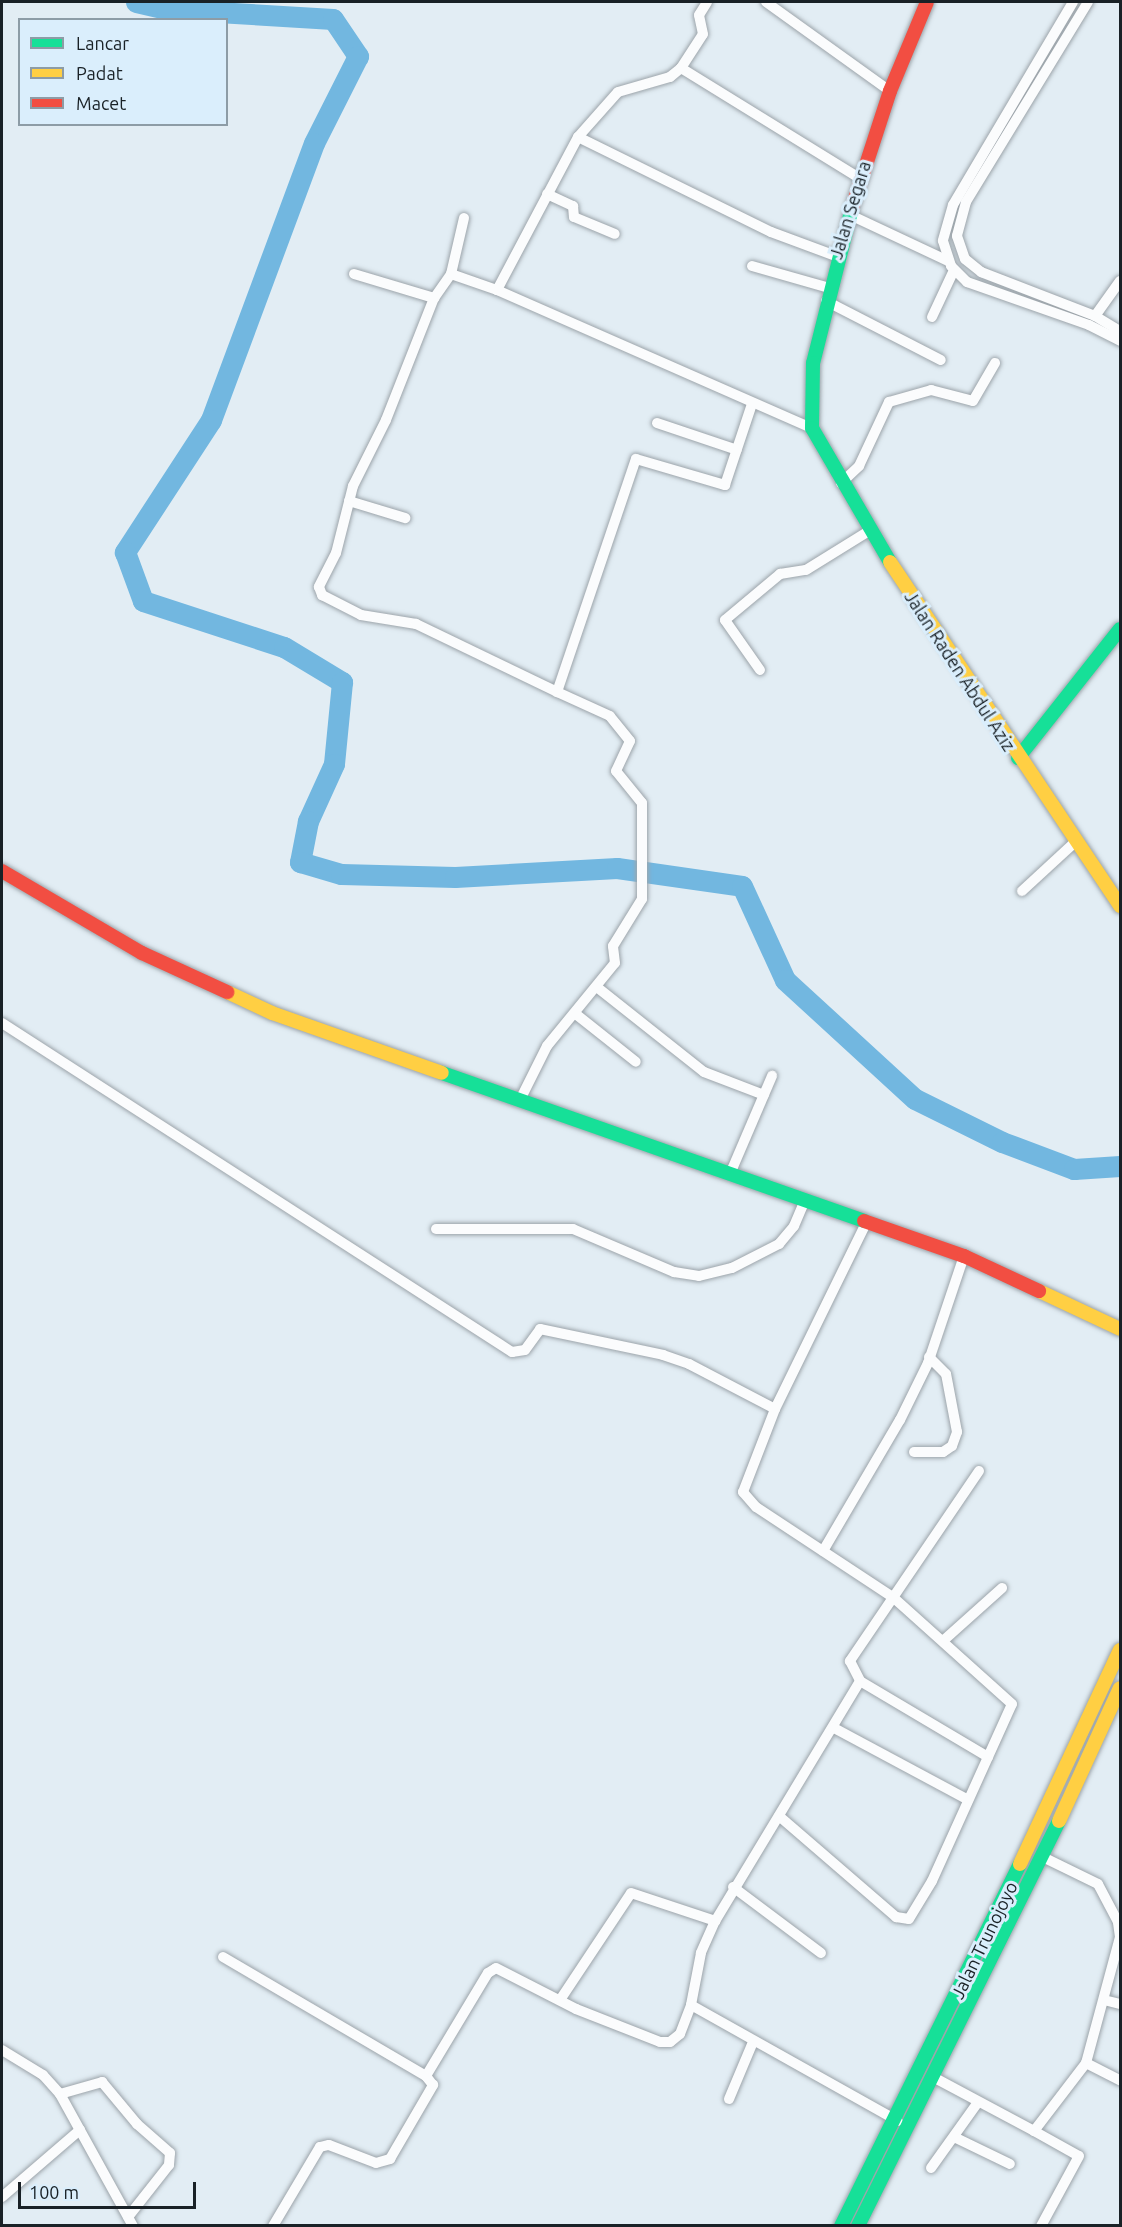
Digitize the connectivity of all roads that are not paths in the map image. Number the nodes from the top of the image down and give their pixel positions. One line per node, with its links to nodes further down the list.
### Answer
1 (766, 2): 7 (street)
2 (927, 2): 7 (main road, Jalan Segara)
3 (1089, 2): 5 (street)
4 (702, 3): 6 (street)
5 (1074, 9): 13 (street)
6 (681, 68): 8 (street); 9 (street)
7 (890, 91): 9 (main road, Jalan Segara)
8 (578, 137): 10 (street); 15 (street)
9 (859, 178): 11 (main road, Jalan Segara)
10 (547, 194): 14 (street); 21 (street)
11 (849, 214): 15 (main road, Jalan Segara); 16 (street)
12 (464, 218): 19 (street)
13 (950, 226): 16 (street); 16 (street)
14 (615, 234)
15 (836, 256): 22 (main road, Jalan Segara)
16 (956, 263): 23 (street); 23 (street); 26 (street)
17 (752, 266): 22 (street)
18 (354, 274): 24 (street)
19 (451, 274): 21 (street); 24 (street)
20 (1120, 282): 25 (street)
21 (497, 290): 31 (street)
22 (827, 295): 29 (street); 33 (main road, Jalan Segara)
23 (1020, 296): 25 (street); 28 (street)
24 (434, 298): 36 (street)
25 (1095, 316): 27 (street)
26 (932, 317)
27 (1120, 331)
28 (1120, 341)
29 (941, 360)
30 (995, 363): 35 (street)
31 (752, 404): 33 (street); 34 (street)
32 (657, 423): 34 (street)
33 (813, 428): 35 (main road, Jalan Raden Abdul Aziz)
34 (737, 450): 41 (street)
35 (842, 483): 38 (main road, Jalan Raden Abdul Aziz)
36 (349, 501): 37 (street); 41 (street)
37 (405, 518)
38 (869, 531): 40 (street); 42 (main road, Jalan Raden Abdul Aziz)
39 (1120, 629): 42 (main road)
40 (760, 670)
41 (557, 693): 47 (street)
42 (1018, 758): 43 (main road, Jalan Raden Abdul Aziz)
43 (1074, 843): 45 (street); 46 (main road, Jalan Raden Abdul Aziz)
44 (2, 871): 53 (main road)
45 (1022, 891)
46 (1120, 906)
47 (598, 988): 48 (street); 52 (street)
48 (577, 1015): 50 (street); 53 (street)
49 (2, 1023): 61 (street)
50 (636, 1062)
51 (772, 1076): 52 (street)
52 (764, 1095): 54 (street)
53 (520, 1100): 54 (main road)
54 (730, 1174): 55 (main road)
55 (805, 1200): 56 (main road); 57 (street)
56 (867, 1221): 58 (main road); 61 (street)
57 (436, 1229)
58 (964, 1256): 59 (main road); 60 (street)
59 (1120, 1329)
60 (929, 1357): 62 (street); 64 (street)
61 (775, 1409): 64 (street)
62 (914, 1452)
63 (979, 1471): 66 (street)
64 (823, 1551): 66 (street)
65 (1002, 1588): 67 (street)
66 (894, 1598): 67 (street); 69 (street)
67 (944, 1640): 74 (street)
68 (1120, 1650): 71 (main road, Jalan Trunojoyo)
69 (860, 1681): 73 (street); 74 (street)
70 (1120, 1688): 72 (main road, Jalan Trunojoyo)
71 (1094, 1708): 72 (street); 96 (main road, Jalan Trunojoyo)
72 (1114, 1718): 77 (main road, Jalan Trunojoyo)
73 (834, 1728): 75 (street); 76 (street)
74 (988, 1757): 75 (street)
75 (968, 1800): 76 (street)
76 (779, 1816): 78 (street)
77 (1043, 1857): 80 (street); 91 (main road, Jalan Trunojoyo)
78 (733, 1887): 79 (street); 81 (street)
79 (715, 1921): 83 (street); 86 (street)
80 (1120, 1937): 84 (street)
81 (821, 1953)
82 (223, 1957): 90 (street)
83 (560, 2000): 86 (street); 90 (street)
84 (1104, 2000): 85 (street); 89 (street)
85 (1120, 2004)
86 (691, 2006): 87 (street)
87 (753, 2042): 94 (street); 96 (street)
88 (2, 2050): 93 (street)
89 (1086, 2063): 92 (street); 99 (street)
90 (426, 2076): 106 (street)
91 (933, 2077): 95 (street); 97 (main road, Jalan Trunojoyo)
92 (1120, 2080)
93 (60, 2094): 98 (street); 104 (street)
94 (729, 2099)
95 (978, 2103): 99 (street); 100 (street)
96 (894, 2120): 97 (street); 107 (main road, Jalan Trunojoyo)
97 (908, 2126): 105 (main road, Jalan Trunojoyo)
98 (80, 2130): 103 (street); 104 (street)
99 (1034, 2131): 108 (street)
100 (954, 2137): 101 (street); 102 (street)
101 (1010, 2164)
102 (932, 2168)
103 (2, 2197)
104 (130, 2221)
105 (861, 2225)
106 (273, 2226)
107 (841, 2226)
108 (1041, 2226)

